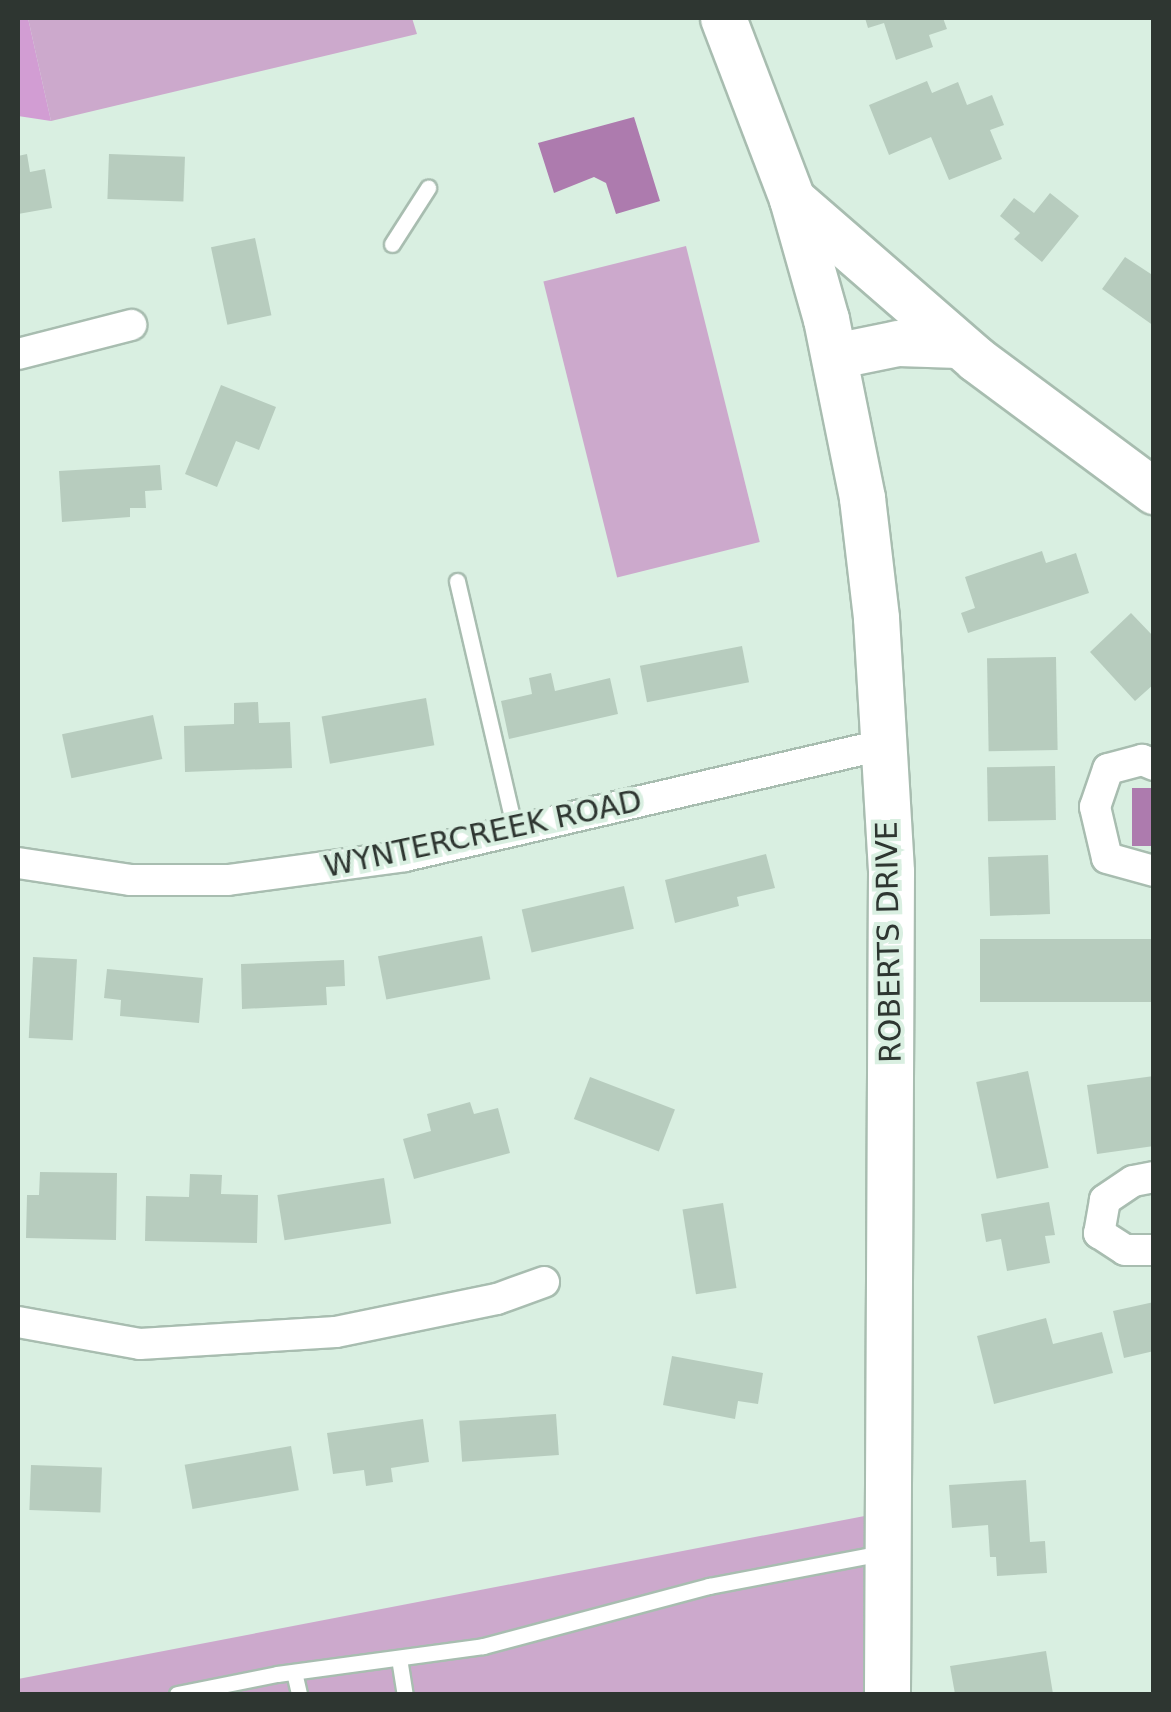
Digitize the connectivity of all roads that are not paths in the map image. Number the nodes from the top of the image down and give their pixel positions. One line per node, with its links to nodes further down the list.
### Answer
1 (723, 18): 3 (street, ROBERTS DRIVE)
2 (428, 188): 4 (lane)
3 (792, 200): 6 (street); 8 (street, ROBERTS DRIVE)
4 (392, 244)
5 (131, 325): 7 (street)
6 (958, 344): 8 (street); 9 (street)
7 (18, 354)
8 (834, 356): 11 (street, ROBERTS DRIVE)
9 (1154, 491)
10 (456, 582): 13 (lane)
11 (884, 745): 13 (street, WYNTERCREEK ROAD); 20 (street, ROBERTS DRIVE)
12 (1154, 765): 15 (street)
13 (514, 831): 14 (street, WYNTERCREEK ROAD)
14 (18, 863)
15 (1154, 871)
16 (1154, 1178): 17 (street)
17 (1154, 1250)
18 (544, 1282): 19 (street)
19 (18, 1322)
20 (886, 1552): 21 (lane); 26 (street, ROBERTS DRIVE)
21 (399, 1658): 22 (lane); 25 (lane)
22 (294, 1672): 23 (lane); 24 (lane)
23 (177, 1694)
24 (299, 1694)
25 (405, 1694)
26 (888, 1694)

